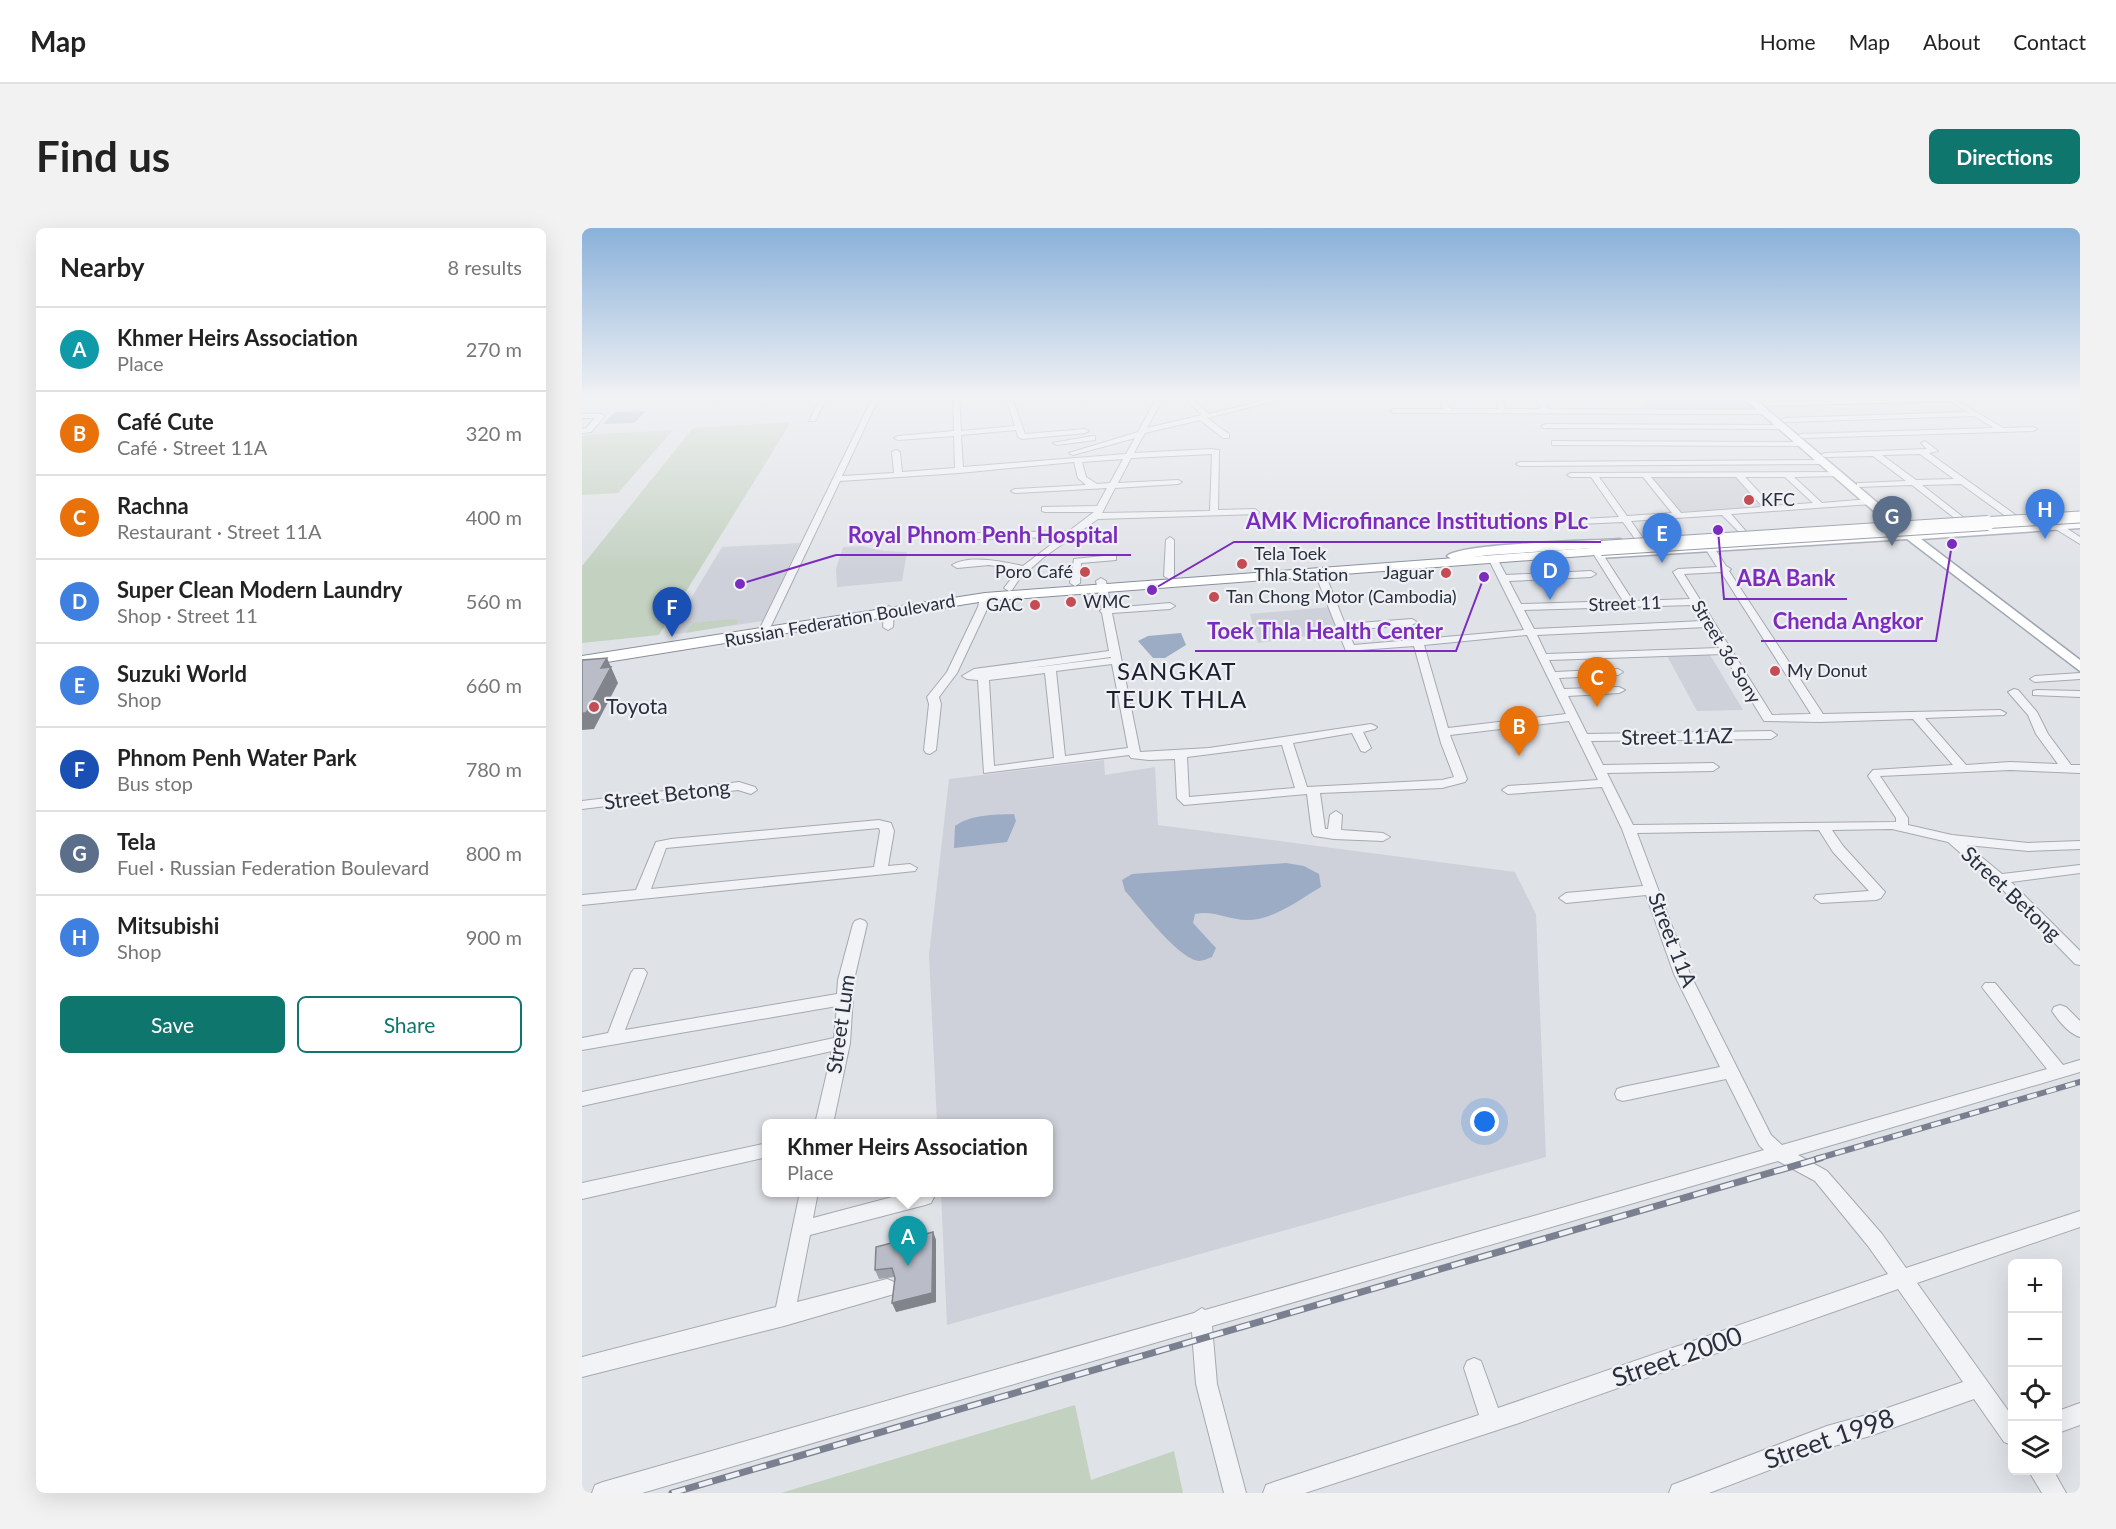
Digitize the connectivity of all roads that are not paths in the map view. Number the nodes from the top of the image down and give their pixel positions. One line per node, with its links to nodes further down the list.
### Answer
1 (849, 454): 27 (street)
2 (896, 454): 22 (street)
3 (958, 454): 19 (street)
4 (1066, 454): 15 (street)
5 (1150, 454): 12 (street)
6 (1171, 454): 17 (street)
7 (1216, 454): 42 (street)
8 (1560, 454): 16 (street)
9 (1819, 454): 13 (main road)
10 (1876, 454): 13 (street); 30 (street)
11 (1931, 454): 28 (street)
12 (1131, 455): 14 (street); 33 (street)
13 (1824, 458): 16 (street); 21 (main road); 31 (main road)
14 (1077, 459): 15 (street); 32 (street)
15 (1057, 461): 19 (street)
16 (1564, 463): 18 (street)
17 (1175, 464)
18 (1520, 464)
19 (959, 471): 22 (street)
20 (1787, 474): 21 (street); 26 (street); 36 (street)
21 (1837, 474): 35 (main road)
22 (898, 475): 27 (street)
23 (1571, 475): 24 (street)
24 (1593, 475): 25 (street); 45 (street)
25 (1645, 475): 26 (street); 43 (street)
26 (1739, 475): 38 (street)
27 (837, 479): 83 (street)
28 (1963, 481): 30 (street); 44 (street)
29 (1178, 482): 33 (street)
30 (1915, 483): 31 (street); 47 (street)
31 (1860, 485): 51 (main road)
32 (1094, 486): 33 (street); 34 (street)
33 (1113, 486): 39 (street)
34 (1016, 491)
35 (1869, 502): 36 (street); 51 (main road)
36 (1819, 505): 38 (street)
37 (1045, 509): 39 (street)
38 (1770, 509): 41 (street)
39 (1098, 512): 42 (street); 52 (street)
40 (1255, 512): 42 (street)
41 (1724, 512): 43 (street); 53 (street)
42 (1214, 513)
43 (1678, 515): 45 (street)
44 (2014, 518): 46 (main road, Russian Federation Boulevard); 47 (main road, Russian Federation Boulevard); 50 (main road)
45 (1623, 519): 48 (street); 56 (street)
46 (2080, 519): 49 (main road, Russian Federation Boulevard); 60 (highway, bridge)
47 (1964, 521): 51 (main road, Russian Federation Boulevard)
48 (1582, 522)
49 (2057, 526): 50 (main road, Russian Federation Boulevard); 57 (street)
50 (2030, 528): 51 (main road, Russian Federation Boulevard)
51 (1908, 530): 53 (main road, Russian Federation Boulevard); 58 (main road, Russian Federation Boulevard); 92 (main road); 94 (main road)
52 (1071, 534): 54 (street); 65 (street)
53 (1751, 534): 56 (main road, Russian Federation Boulevard); 58 (main road)
54 (937, 537)
55 (1170, 540): 69 (street)
56 (1641, 541): 62 (main road, Russian Federation Boulevard)
57 (2080, 541)
58 (1766, 545): 59 (main road, Russian Federation Boulevard)
59 (1710, 548): 60 (main road, Russian Federation Boulevard); 66 (street)
60 (1601, 551): 62 (highway, Russian Federation Boulevard); 63 (main road, Russian Federation Boulevard); 76 (street)
61 (1113, 558): 71 (street)
62 (1455, 559): 63 (main road, Russian Federation Boulevard); 67 (highway, Russian Federation Boulevard); 69 (highway, Russian Federation Boulevard)
63 (1495, 562): 70 (street, Street 11A)
64 (957, 565): 65 (street)
65 (1025, 569): 73 (street)
66 (1726, 569): 75 (street, Street 36 Sony); 109 (street)
67 (1319, 571): 72 (highway, Russian Federation Boulevard); 85 (street)
68 (1591, 574): 70 (street)
69 (1169, 576): 72 (highway, Russian Federation Boulevard)
70 (1503, 578): 78 (street, Street 11A)
71 (1075, 583): 72 (highway, Russian Federation Boulevard); 73 (highway, Russian Federation Boulevard)
72 (1101, 584): 74 (highway, Russian Federation Boulevard); 80 (street)
73 (1009, 588): 83 (highway, Russian Federation Boulevard)
74 (985, 597): 79 (highway, Russian Federation Boulevard); 117 (street)
75 (1696, 602): 76 (street, Street 11); 82 (street, Street 36 Sony)
76 (1630, 604): 78 (street, Street 11)
77 (1170, 606): 80 (street)
78 (1518, 607): 86 (street, Street 11A)
79 (889, 609): 84 (street); 93 (highway, Russian Federation Boulevard)
80 (1105, 611): 90 (street)
81 (1412, 622): 85 (street)
82 (1710, 624): 86 (street); 88 (street, Street 36 Sony)
83 (766, 626): 89 (highway, Russian Federation Boulevard)
84 (888, 627)
85 (1341, 627): 87 (street)
86 (1530, 633): 87 (street); 91 (street, Street 11A)
87 (1418, 643): 112 (street)
88 (1725, 651): 91 (street); 109 (street, Street 36 Sony)
89 (582, 654)
90 (1114, 657): 95 (street); 99 (street); 118 (street)
91 (1544, 657): 97 (street, Street 11A)
92 (2080, 657)
93 (582, 661)
94 (2080, 667)
95 (1050, 669): 99 (street); 120 (street)
96 (1618, 672): 97 (street)
97 (1552, 675): 103 (street, Street 11A)
98 (2080, 676): 100 (street)
99 (983, 677): 120 (street)
100 (2035, 679)
101 (1619, 690): 103 (street)
102 (2014, 692): 123 (street)
103 (1560, 693): 108 (street, Street 11A)
104 (2037, 693): 105 (street)
105 (2080, 694)
106 (2000, 713): 107 (street, Street 36 Sony)
107 (1917, 716): 109 (street, Street 36 Sony); 122 (street)
108 (1572, 717): 112 (street); 114 (street, Street 11A)
109 (1820, 719)
110 (1371, 727): 111 (street)
111 (1356, 729): 115 (street); 116 (street)
112 (1444, 732): 127 (street)
113 (1771, 735): 114 (street, Street 11AZ)
114 (1582, 738): 124 (street, Street 11A)
115 (1286, 739): 119 (street); 127 (street)
116 (1365, 748)
117 (930, 750)
118 (1132, 751): 119 (street); 120 (street)
119 (1181, 754): 127 (street)
120 (1060, 761)
121 (1713, 767): 124 (street)
122 (1962, 768): 123 (street); 131 (street)
123 (2074, 768)
124 (1601, 776): 126 (street); 132 (street, Street 11A)
125 (751, 790): 128 (street, Street Betong)
126 (1508, 790)
127 (1308, 791): 133 (street)
128 (582, 805)
129 (1336, 815): 133 (street)
130 (1822, 825): 131 (street, Street Betong); 132 (street, Street Betong); 144 (street)
131 (1902, 825): 135 (street, Street Betong)
132 (1629, 829): 141 (street, Street 11A)
133 (1334, 835): 134 (street)
134 (1383, 837)
135 (1952, 839): 136 (street); 140 (street, Street Betong)
136 (2080, 845)
137 (910, 868): 139 (street)
138 (2080, 869): 140 (street)
139 (880, 870): 142 (street); 142 (street)
140 (1998, 879): 147 (street, Street Betong)
141 (1652, 890): 143 (street); 157 (street, Street 11A)
142 (642, 893): 145 (street)
143 (1566, 898)
144 (1821, 898)
145 (582, 900)
146 (860, 924): 150 (street, Street Lum)
147 (2080, 960)
148 (639, 973): 153 (street)
149 (1990, 987): 158 (street)
150 (844, 999): 153 (street); 154 (street, Street Lum)
151 (2060, 1011): 152 (street)
152 (2080, 1031)
153 (614, 1039): 155 (street)
154 (842, 1043): 160 (street); 161 (street, Street Lum)
155 (582, 1044)
156 (2080, 1066): 158 (street)
157 (1730, 1071): 159 (street); 163 (street, Street 11A)
158 (2059, 1072): 163 (street)
159 (1623, 1094)
160 (582, 1099)
161 (825, 1119)
162 (762, 1151): 164 (street)
163 (1781, 1154): 169 (street, Street 11A); 172 (street)
164 (582, 1191)
165 (808, 1197): 168 (street)
166 (925, 1197): 168 (street)
167 (2080, 1219): 169 (street, Street 2000)
168 (802, 1229): 171 (street)
169 (1903, 1277): 175 (street, Street 11A); 177 (street, Street 2000)
170 (887, 1288): 171 (street)
171 (784, 1316): 173 (street)
172 (1202, 1318): 181 (street); 182 (street)
173 (582, 1367)
174 (1474, 1368): 177 (street)
175 (1980, 1386): 179 (street, Street 11A); 184 (street, Street 1998)
176 (2080, 1414): 178 (street)
177 (1491, 1419): 183 (street, Street 2000)
178 (2061, 1421)
179 (2008, 1427)
180 (2042, 1475): 185 (street)
181 (603, 1493)
182 (1235, 1493)
183 (1274, 1493)
184 (1680, 1493)
185 (2055, 1493)

